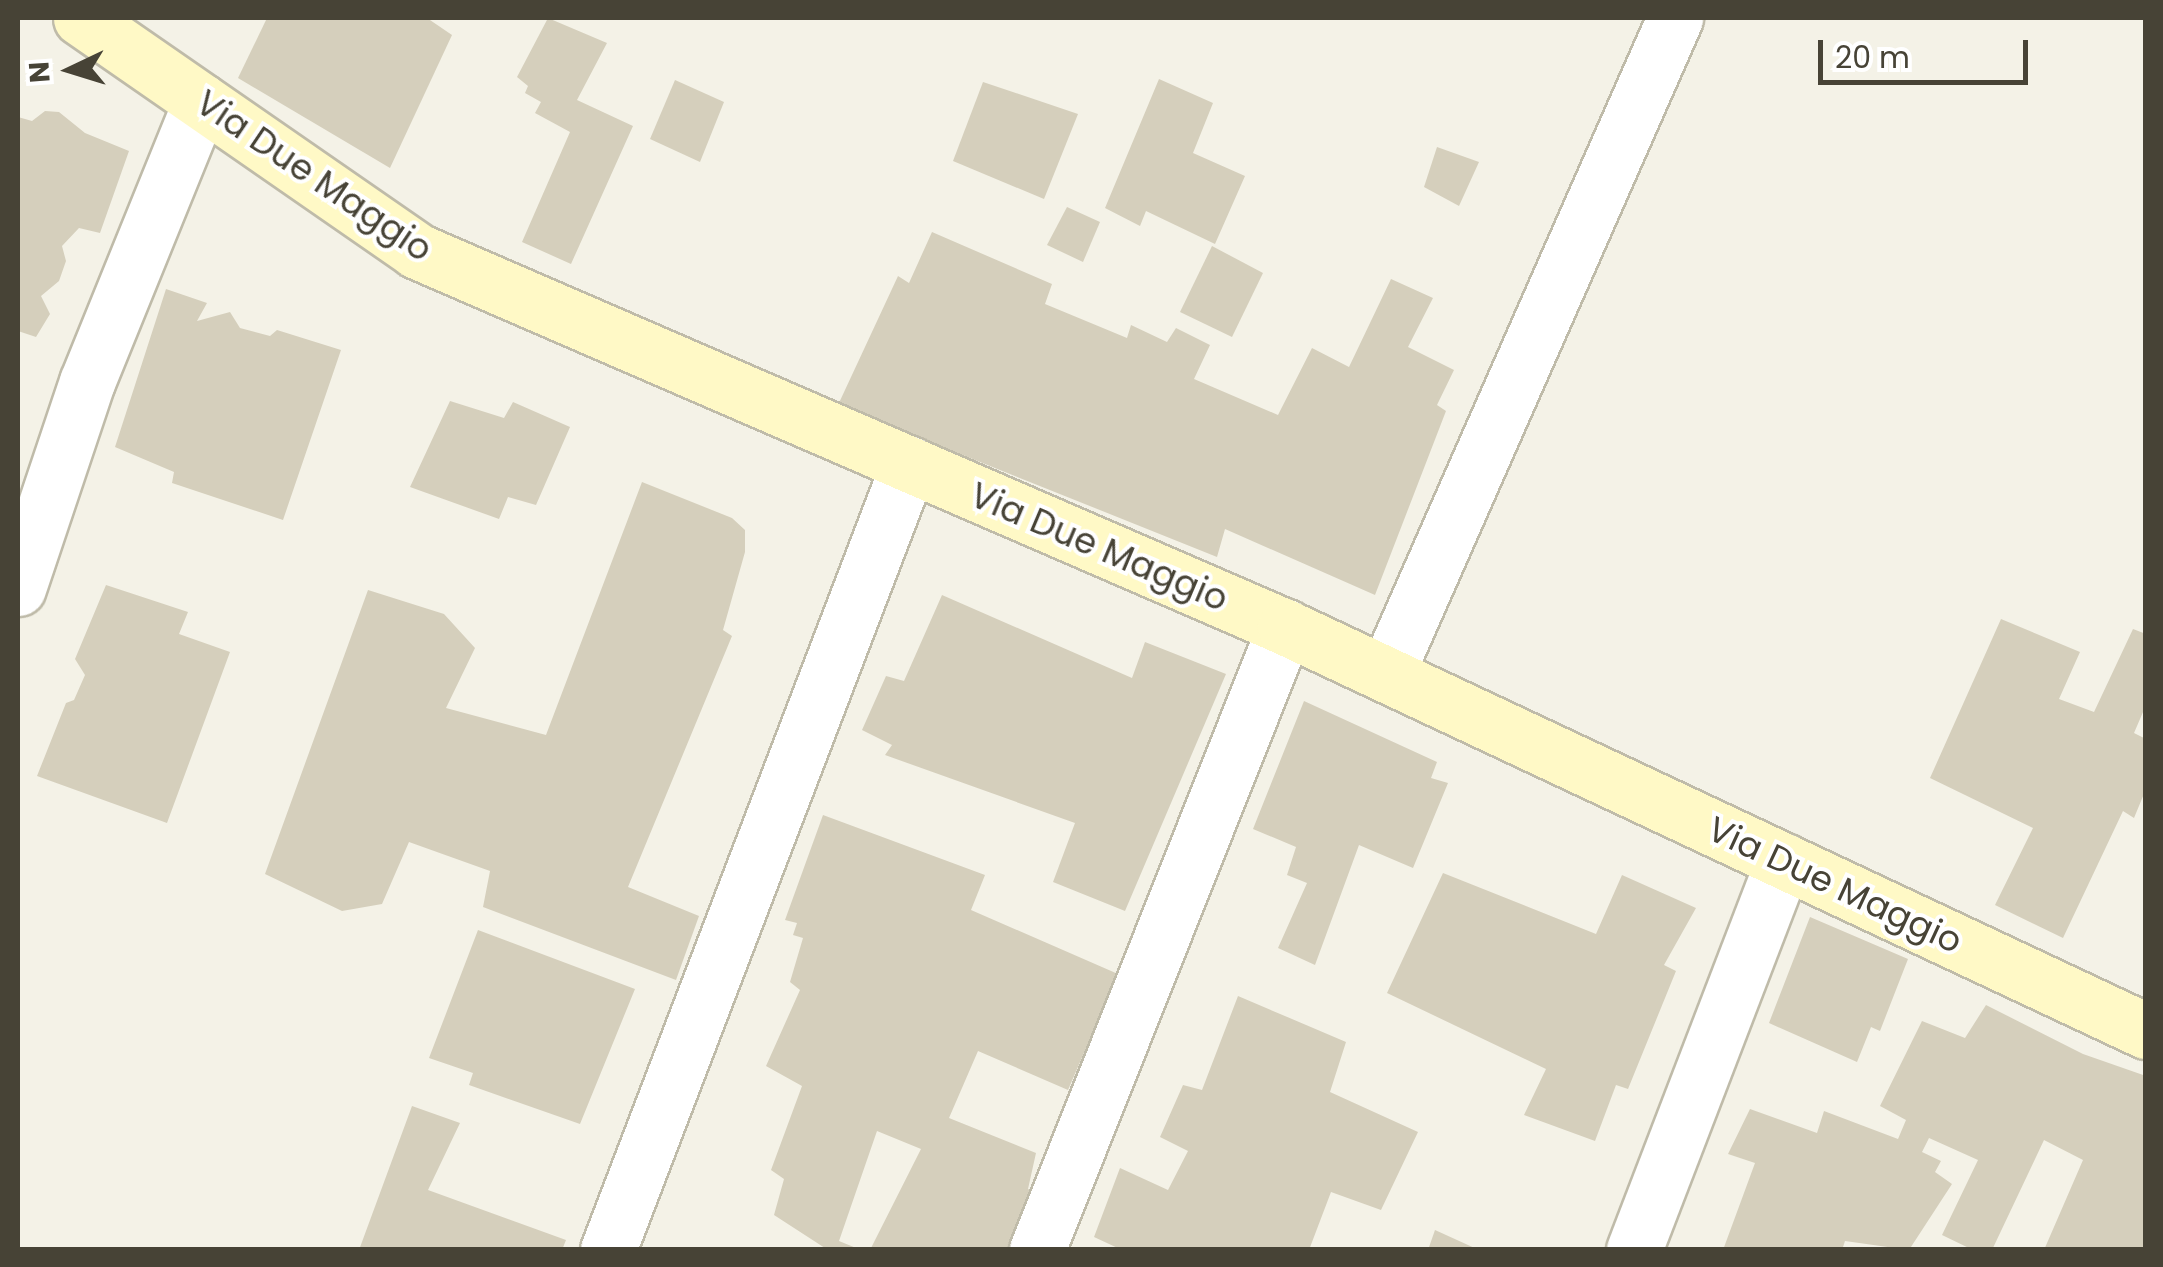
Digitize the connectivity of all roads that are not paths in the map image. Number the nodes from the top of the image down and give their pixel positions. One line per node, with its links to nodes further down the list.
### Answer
1 (80, 18): 3 (main road, Via Due Maggio)
2 (1675, 18): 7 (street)
3 (201, 101): 4 (main road, Via Due Maggio); 5 (street)
4 (909, 464): 6 (main road, Via Due Maggio); 10 (street)
5 (18, 588)
6 (1284, 627): 7 (main road, Via Due Maggio); 11 (street)
7 (1386, 674): 8 (main road, Via Due Maggio)
8 (1783, 861): 9 (main road, Via Due Maggio); 12 (street)
9 (2146, 1031)
10 (608, 1250)
11 (1037, 1250)
12 (1634, 1250)

